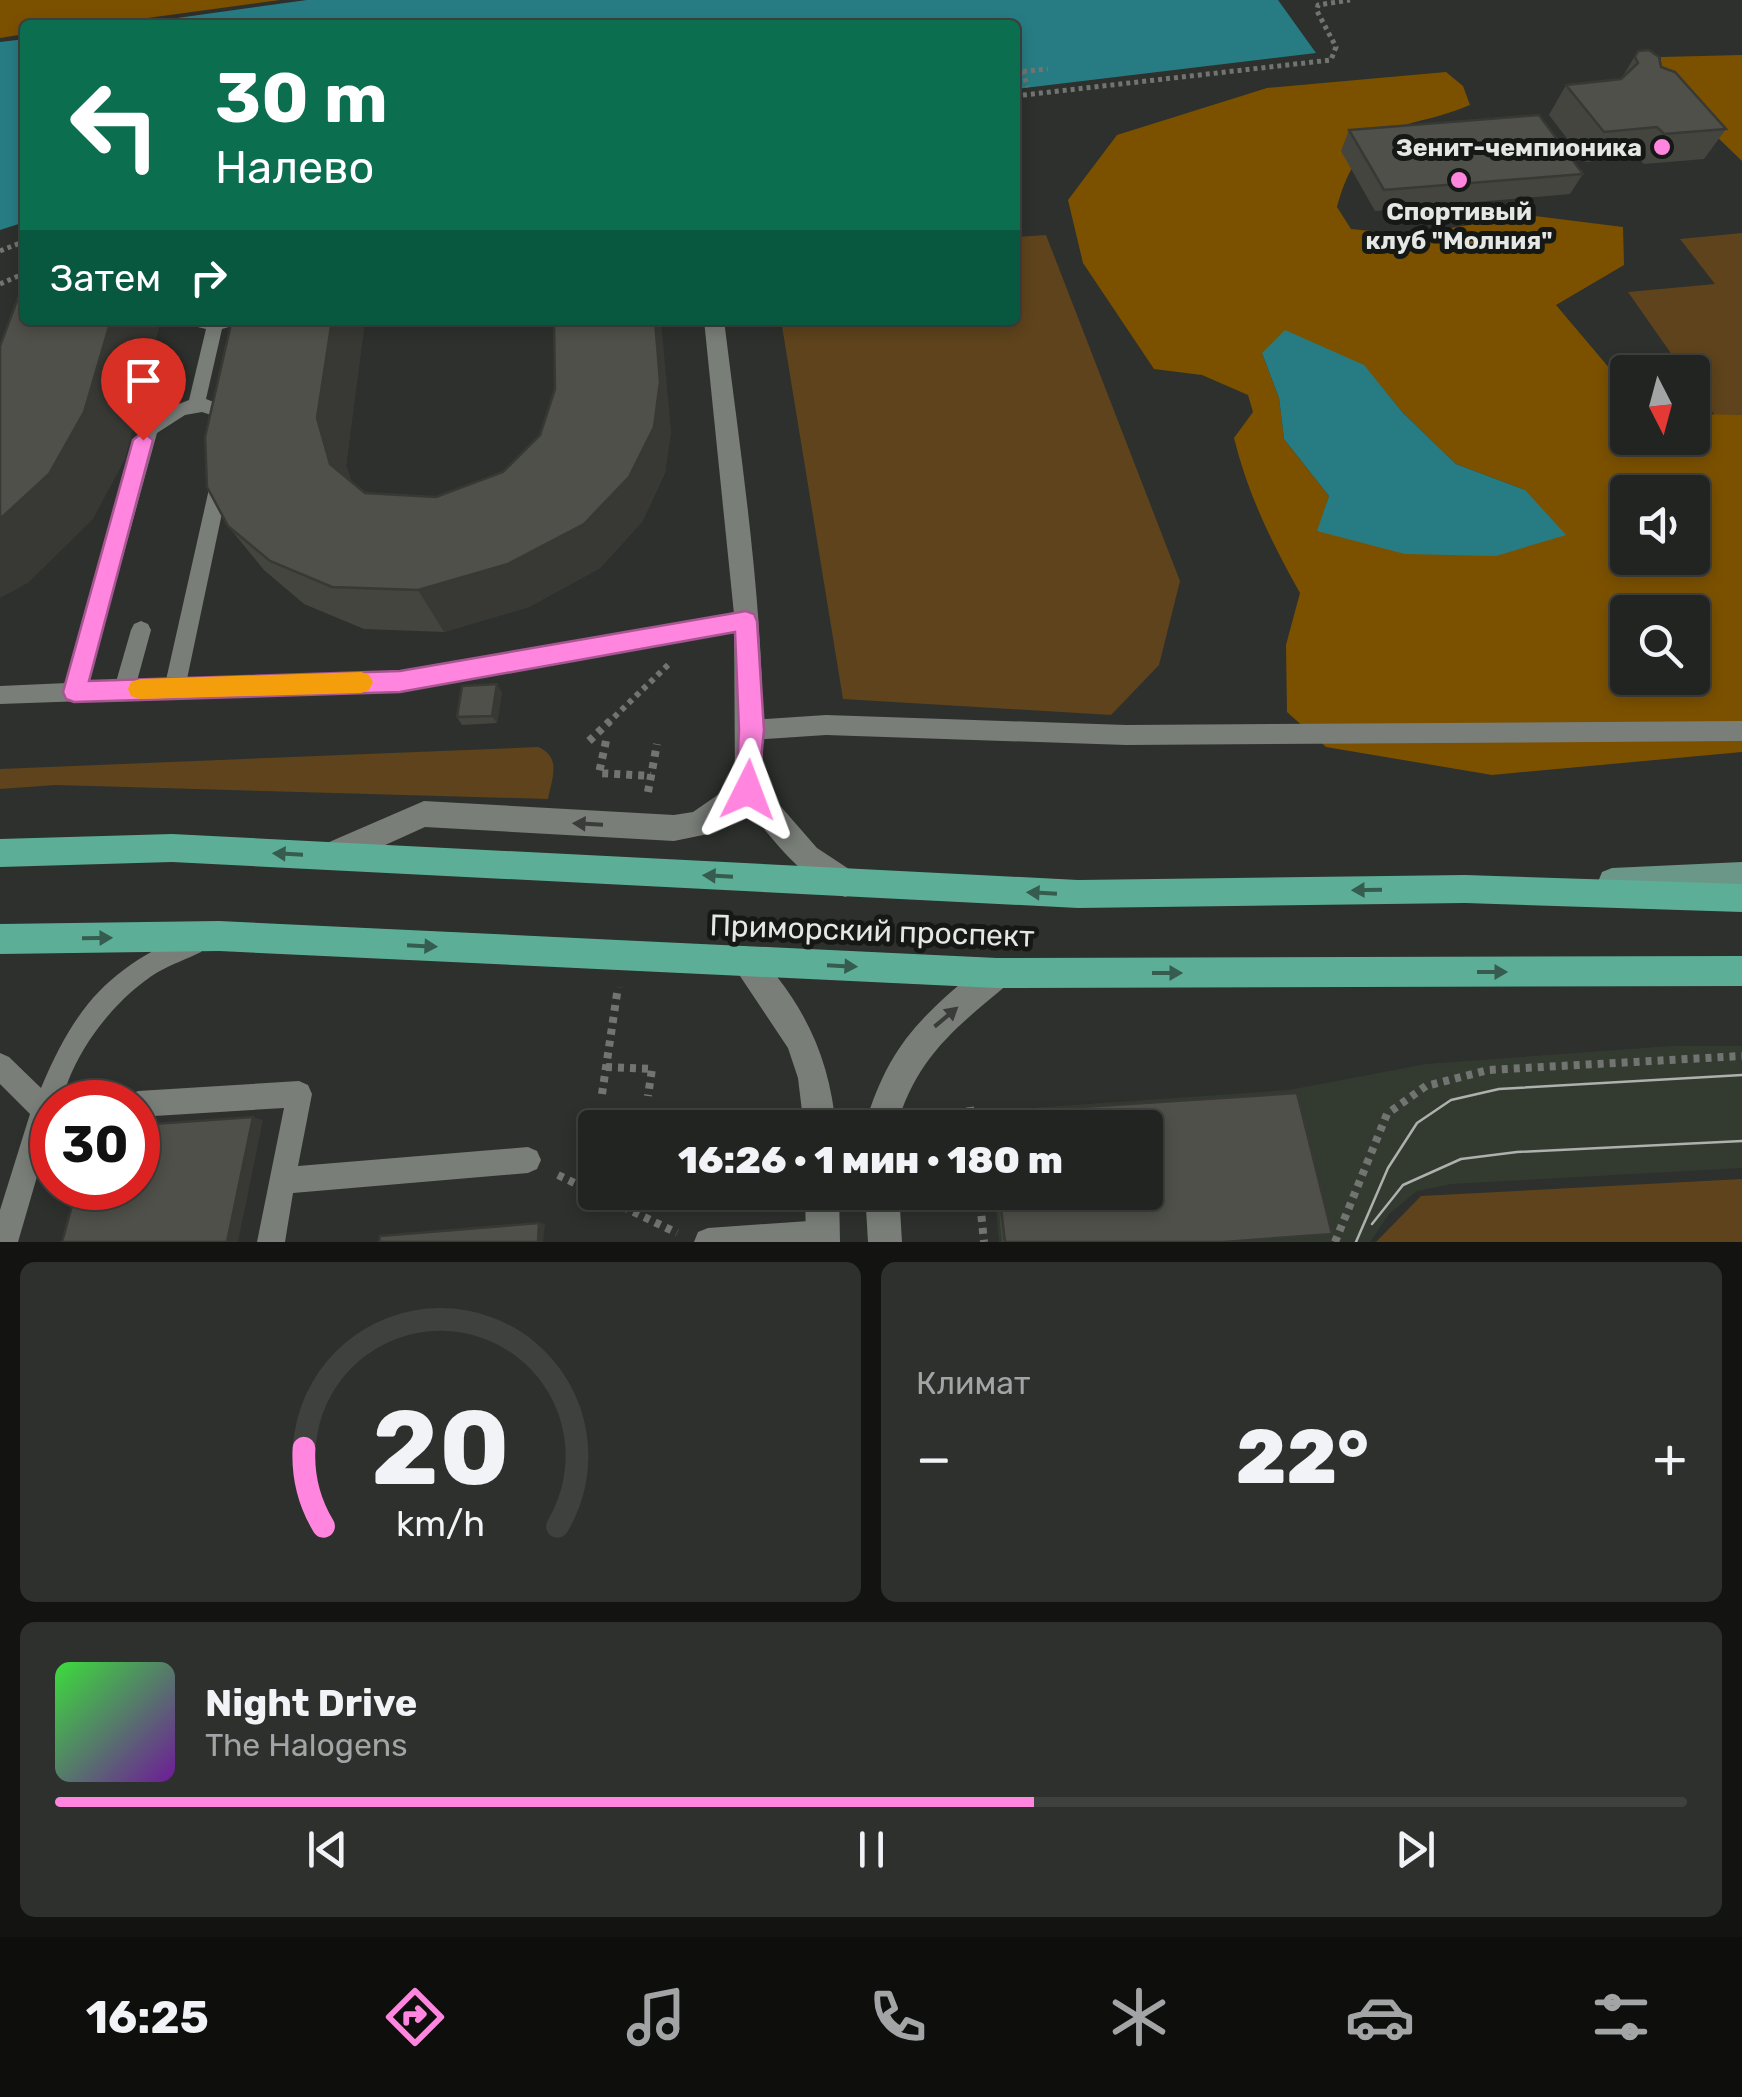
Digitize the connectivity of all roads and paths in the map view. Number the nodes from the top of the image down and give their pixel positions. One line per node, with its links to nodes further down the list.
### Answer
1 (1350, 0): 6 (path)
2 (1048, 69): 3 (path)
3 (1020, 72)
4 (1020, 74): 5 (path)
5 (1028, 87)
6 (1020, 95)
7 (223, 325): 9 (lane)
8 (715, 325): 10 (street)
9 (196, 406): 13 (lane); 15 (lane)
10 (746, 621): 11 (lane); 17 (street)
11 (699, 629): 13 (lane); 19 (path)
12 (141, 630): 14 (lane)
13 (175, 688): 14 (lane)
14 (124, 690): 15 (lane)
15 (74, 692): 16 (lane)
16 (0, 695)
17 (752, 730): 18 (lane); 22 (street)
18 (1742, 731)
19 (589, 741)
20 (606, 742): 21 (path)
21 (657, 744)
22 (748, 790): 24 (street, one-way to 24); 26 (street)
23 (0, 853): 24 (main road, Приморский проспект, one-way to 23)
24 (329, 856): 26 (main road, Приморский проспект, one-way to 24)
25 (1742, 876): 27 (main road, Приморский проспект)
26 (845, 883): 27 (main road, Приморский проспект, one-way to 26)
27 (1465, 889): 28 (main road, Приморский проспект)
28 (1742, 898)
29 (219, 936): 30 (main road, Приморский проспект, one-way to 29); 31 (main road, Приморский проспект, one-way to 31); 36 (lane)
30 (0, 940)
31 (745, 961): 33 (main road, Приморский проспект, one-way to 33); 42 (street)
32 (1742, 971): 33 (main road, Приморский проспект, one-way to 32)
33 (997, 973): 43 (street, one-way to 33)
34 (1742, 1056): 58 (path)
35 (0, 1066): 37 (lane)
36 (60, 1080)
37 (30, 1093)
38 (602, 1094): 39 (path)
39 (648, 1096)
40 (160, 1103): 47 (lane)
41 (970, 1106): 44 (path)
42 (819, 1110)
43 (884, 1110)
44 (970, 1110)
45 (528, 1160): 47 (lane); 54 (path)
46 (30, 1166): 52 (lane)
47 (283, 1181): 53 (lane)
48 (822, 1210): 51 (street)
49 (883, 1210): 56 (street)
50 (981, 1210): 57 (path)
51 (823, 1238): 55 (lane)
52 (4, 1242)
53 (271, 1242)
54 (696, 1242)
55 (708, 1242)
56 (885, 1242)
57 (984, 1242)
58 (1334, 1242)

